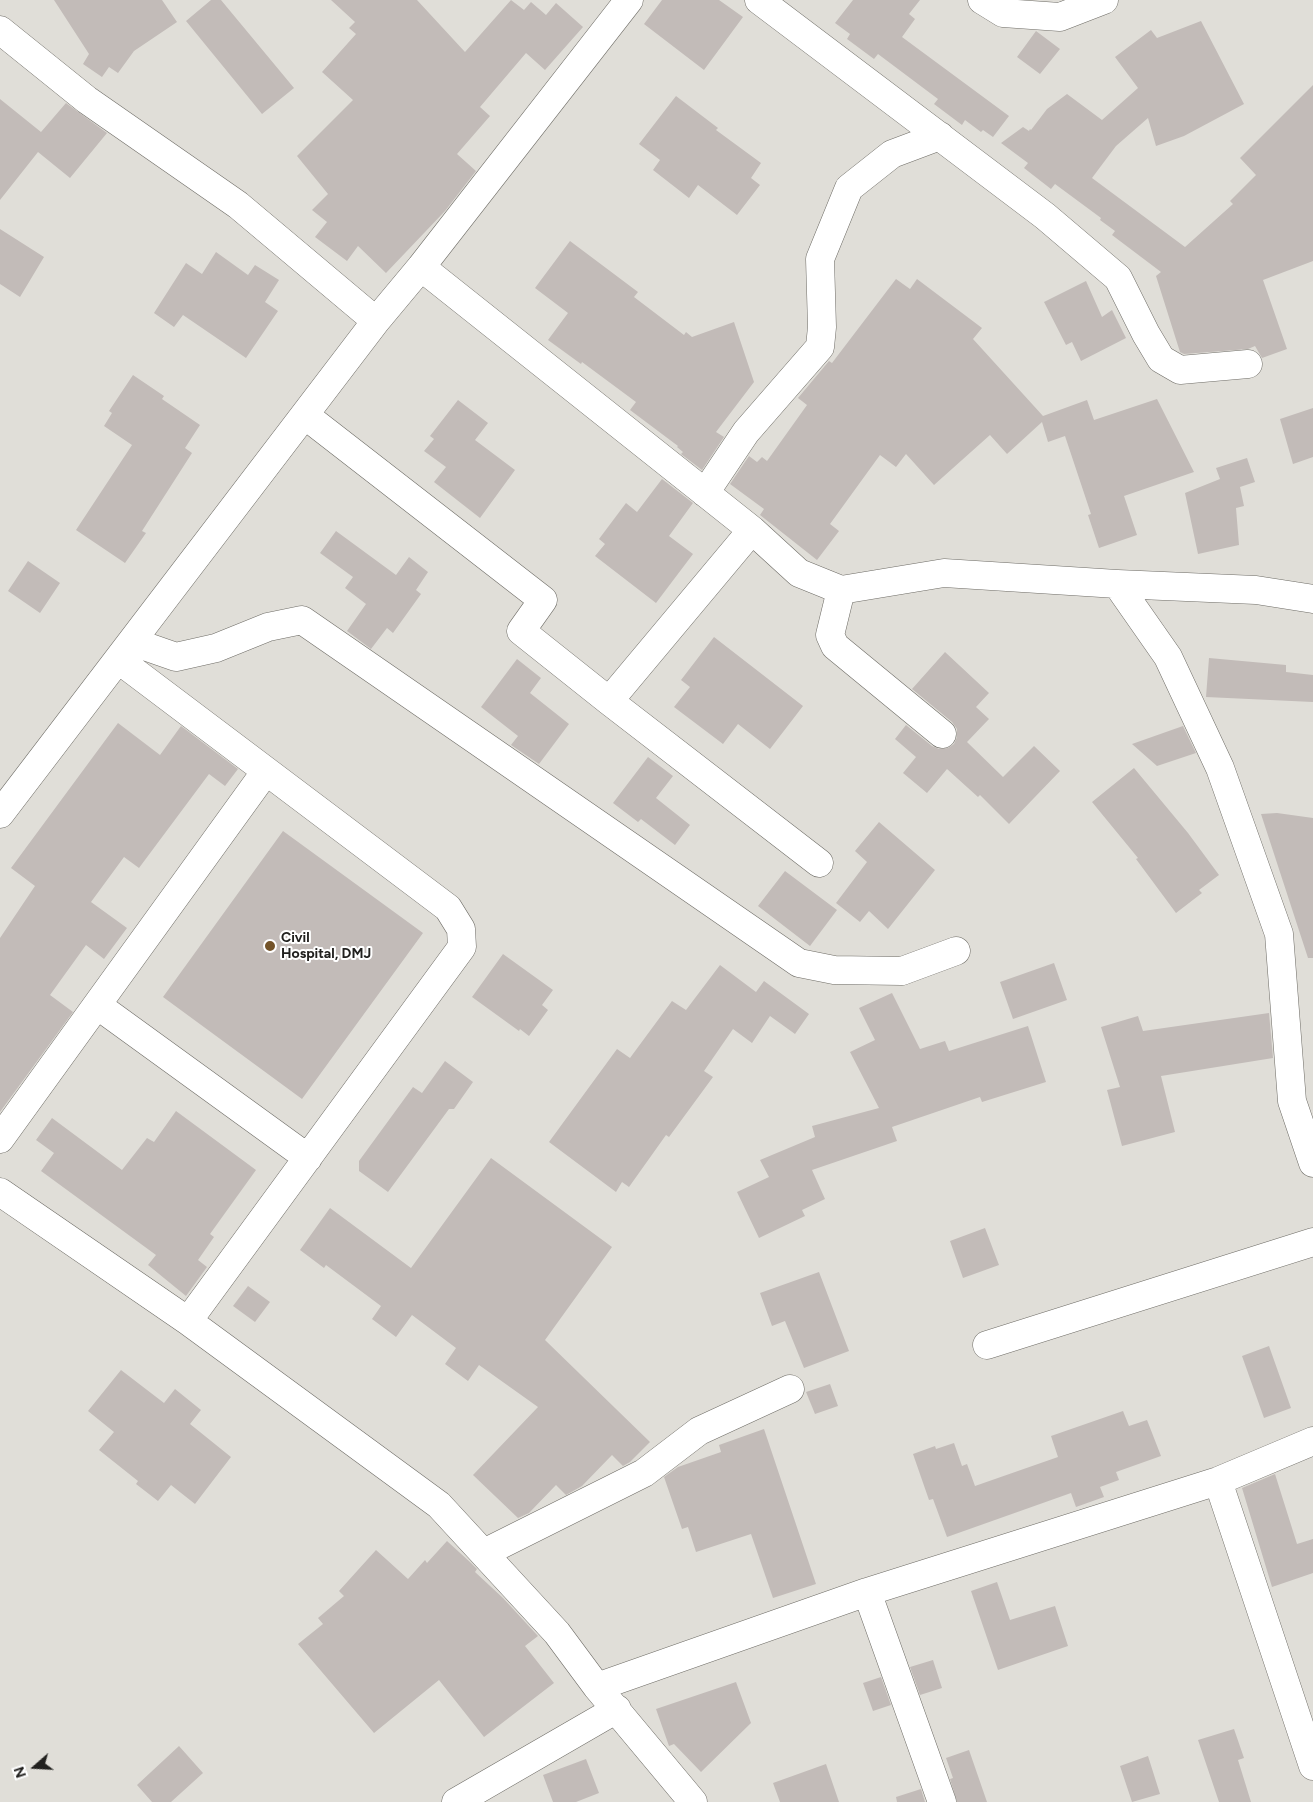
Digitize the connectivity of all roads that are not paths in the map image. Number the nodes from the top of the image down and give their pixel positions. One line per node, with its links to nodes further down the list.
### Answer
1 (629, 0): 7 (street)
2 (759, 0): 6 (street)
3 (982, 0): 4 (street)
4 (1104, 0)
5 (0, 30): 8 (street)
6 (940, 136): 9 (street); 11 (street)
7 (421, 267): 8 (street); 11 (street)
8 (376, 321): 10 (street)
9 (1248, 364)
10 (306, 416): 16 (street); 17 (street)
11 (704, 493): 12 (street)
12 (752, 530): 14 (street); 17 (street)
13 (1117, 584): 14 (street); 15 (street); 24 (street)
14 (841, 590): 18 (street)
15 (1313, 599)
16 (126, 651): 19 (street); 20 (street); 22 (street)
17 (609, 702): 21 (street)
18 (942, 734)
19 (266, 771): 23 (street); 26 (street)
20 (0, 814)
21 (819, 863)
22 (956, 951)
23 (97, 1005): 25 (street); 26 (street)
24 (1303, 1098): 27 (street)
25 (0, 1139)
26 (308, 1158): 30 (street)
27 (1313, 1163)
28 (0, 1192): 30 (street)
29 (1313, 1242): 31 (street)
30 (188, 1322): 35 (street)
31 (987, 1345)
32 (790, 1389): 35 (street)
33 (1313, 1441): 34 (street)
34 (1218, 1481): 36 (street); 39 (street)
35 (484, 1553): 37 (street)
36 (867, 1592): 37 (street); 42 (street)
37 (597, 1687): 38 (street)
38 (617, 1709): 40 (street); 41 (street)
39 (1313, 1766)
40 (456, 1802)
41 (693, 1802)
42 (942, 1802)

